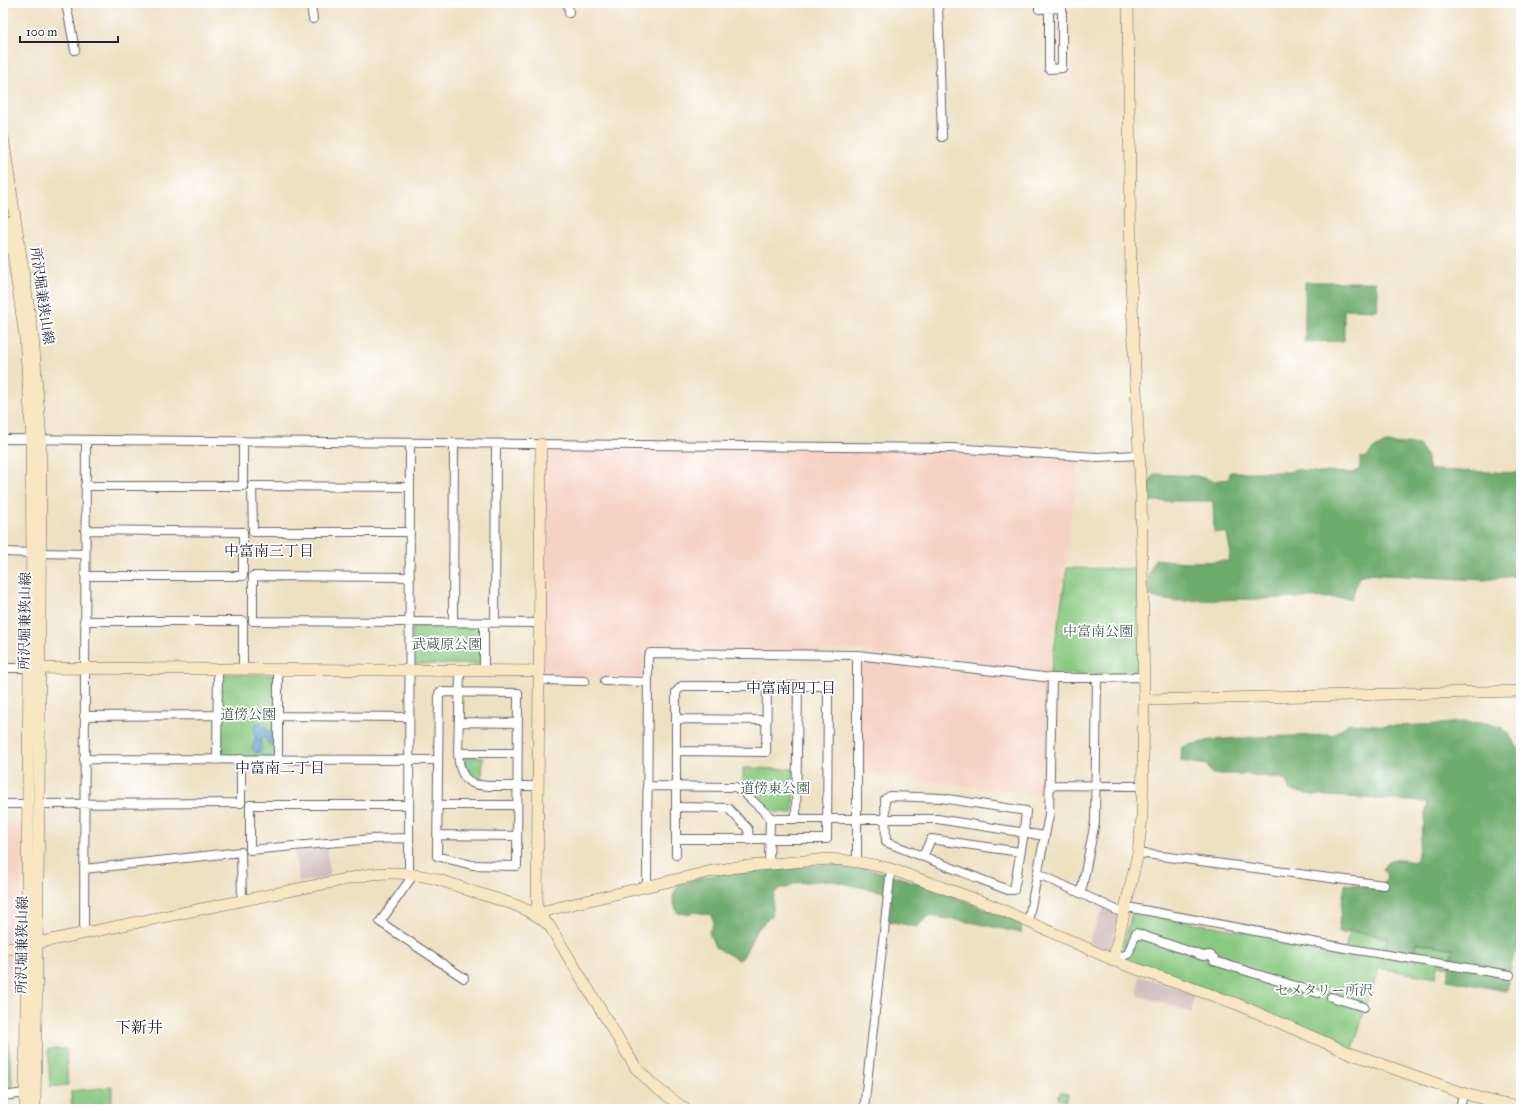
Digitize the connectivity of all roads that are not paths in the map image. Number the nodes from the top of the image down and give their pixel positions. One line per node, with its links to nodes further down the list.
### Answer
1 (66, 3): 10 (street)
2 (311, 3): 9 (street)
3 (568, 3): 8 (street)
4 (938, 3): 12 (street)
5 (1039, 3): 7 (street)
6 (1128, 3): 22 (street)
7 (1049, 8): 7 (street)
8 (568, 13)
9 (313, 19)
10 (75, 50)
11 (3, 137): 15 (street, 所沢堀兼狭山線)
12 (942, 137)
13 (3, 188): 15 (street, 所沢堀兼狭山線)
14 (3, 439): 15 (street)
15 (36, 440): 16 (street); 28 (street, 所沢堀兼狭山線)
16 (86, 441): 17 (street); 23 (street)
17 (243, 442): 18 (street); 23 (street)
18 (410, 443): 19 (street); 24 (street)
19 (454, 444): 20 (street); 34 (street)
20 (496, 444): 21 (street); 36 (street)
21 (541, 444): 22 (street); 37 (street)
22 (1139, 456): 49 (street)
23 (85, 486): 25 (street)
24 (410, 487): 26 (street); 26 (street)
25 (85, 530): 29 (street); 30 (street)
26 (409, 532): 31 (street)
27 (3, 552): 28 (street)
28 (37, 553): 29 (street); 40 (street, 所沢堀兼狭山線)
29 (85, 554): 30 (street)
30 (85, 576): 32 (street)
31 (409, 577): 33 (street); 33 (street)
32 (84, 621): 41 (street); 42 (street)
33 (409, 622): 34 (street); 45 (street)
34 (453, 622): 35 (street)
35 (484, 623): 36 (street); 47 (street)
36 (495, 623): 37 (street)
37 (540, 623): 48 (street)
38 (857, 655): 50 (street); 54 (street); 92 (street)
39 (3, 668): 40 (street)
40 (34, 668): 41 (street); 85 (street, 所沢堀兼狭山線)
41 (84, 668): 43 (street); 61 (street)
42 (243, 669): 43 (street); 44 (street)
43 (218, 670): 60 (street)
44 (278, 670): 45 (street); 62 (street)
45 (408, 670): 46 (street); 63 (street)
46 (460, 671): 47 (street); 58 (street)
47 (484, 671): 48 (street)
48 (540, 676): 52 (street); 79 (street)
49 (1143, 677): 51 (street); 59 (street)
50 (1052, 678): 51 (street); 77 (street)
51 (1097, 678): 82 (street)
52 (585, 681)
53 (605, 681): 54 (street)
54 (648, 682): 80 (street)
55 (767, 686): 56 (street); 64 (street); 65 (street)
56 (798, 686): 93 (street); 94 (street)
57 (1521, 691): 59 (street)
58 (459, 692): 66 (street); 67 (street); 75 (street)
59 (1144, 700): 83 (street)
60 (217, 715): 61 (street); 74 (street)
61 (84, 716): 71 (street)
62 (278, 716): 63 (street); 73 (street)
63 (409, 717): 76 (street)
64 (676, 719): 65 (street); 68 (street)
65 (767, 720): 68 (street)
66 (459, 722): 67 (street); 69 (street)
67 (517, 723): 70 (street)
68 (676, 751): 81 (street)
69 (458, 753): 70 (street); 78 (street)
70 (517, 753): 78 (street)
71 (84, 759): 74 (street); 86 (street)
72 (241, 759): 73 (street); 74 (street); 86 (street)
73 (278, 759): 76 (street)
74 (217, 760)
75 (438, 760): 76 (street); 88 (street)
76 (408, 761): 87 (street)
77 (1051, 785): 82 (street); 99 (street)
78 (517, 786): 79 (street); 89 (street)
79 (539, 786): 119 (street)
80 (647, 786): 81 (street); 115 (street)
81 (676, 786): 90 (street); 91 (street)
82 (1096, 786): 83 (street); 116 (street)
83 (1142, 786): 105 (street)
84 (3, 804): 85 (street)
85 (34, 804): 86 (street); 122 (street, 所沢堀兼狭山線)
86 (84, 804): 110 (street)
87 (408, 805): 100 (street); 100 (street)
88 (438, 805): 89 (street); 97 (street)
89 (517, 805): 98 (street)
90 (676, 807): 101 (street); 103 (street)
91 (770, 817): 93 (street); 102 (street)
92 (857, 818): 94 (street); 95 (street); 108 (street)
93 (796, 819): 94 (street)
94 (828, 819): 102 (street)
95 (886, 819): 96 (street); 96 (street); 107 (street)
96 (1024, 832): 99 (street); 104 (street)
97 (437, 835): 98 (street); 98 (street)
98 (517, 836)
99 (1045, 836): 112 (street)
100 (409, 838): 113 (street)
101 (676, 839): 103 (street); 106 (street)
102 (769, 839): 103 (street); 109 (street)
103 (749, 840)
104 (1020, 852): 107 (street); 107 (street)
105 (1138, 854): 114 (street); 118 (street)
106 (676, 855)
107 (924, 856)
108 (857, 862): 109 (street); 111 (street)
109 (769, 864): 115 (street)
110 (84, 869): 117 (street); 121 (street)
111 (891, 869): 120 (street); 138 (street)
112 (1037, 873): 116 (street); 120 (street)
113 (411, 874): 117 (street); 119 (street); 126 (street)
114 (1384, 885)
115 (647, 887): 119 (street)
116 (1081, 893): 118 (street)
117 (242, 901): 121 (street)
118 (1126, 911): 124 (street); 125 (street)
119 (538, 915): 137 (street)
120 (1028, 922): 124 (street)
121 (84, 933): 122 (street)
122 (32, 943): 123 (street); 131 (street, 所沢堀兼狭山線); 136 (street, 所沢堀兼狭山線)
123 (3, 950)
124 (1118, 958): 127 (street); 130 (street)
125 (1510, 975)
126 (464, 978)
127 (1318, 993)
128 (1331, 997): 129 (street)
129 (1364, 1006)
130 (1463, 1092): 133 (street); 139 (street)
131 (25, 1093): 132 (street); 135 (street, 所沢堀兼狭山線)
132 (3, 1096)
133 (1497, 1106): 134 (street)
134 (1521, 1107)
135 (25, 1109)
136 (34, 1109)
137 (685, 1109)
138 (864, 1109)
139 (1460, 1109)

